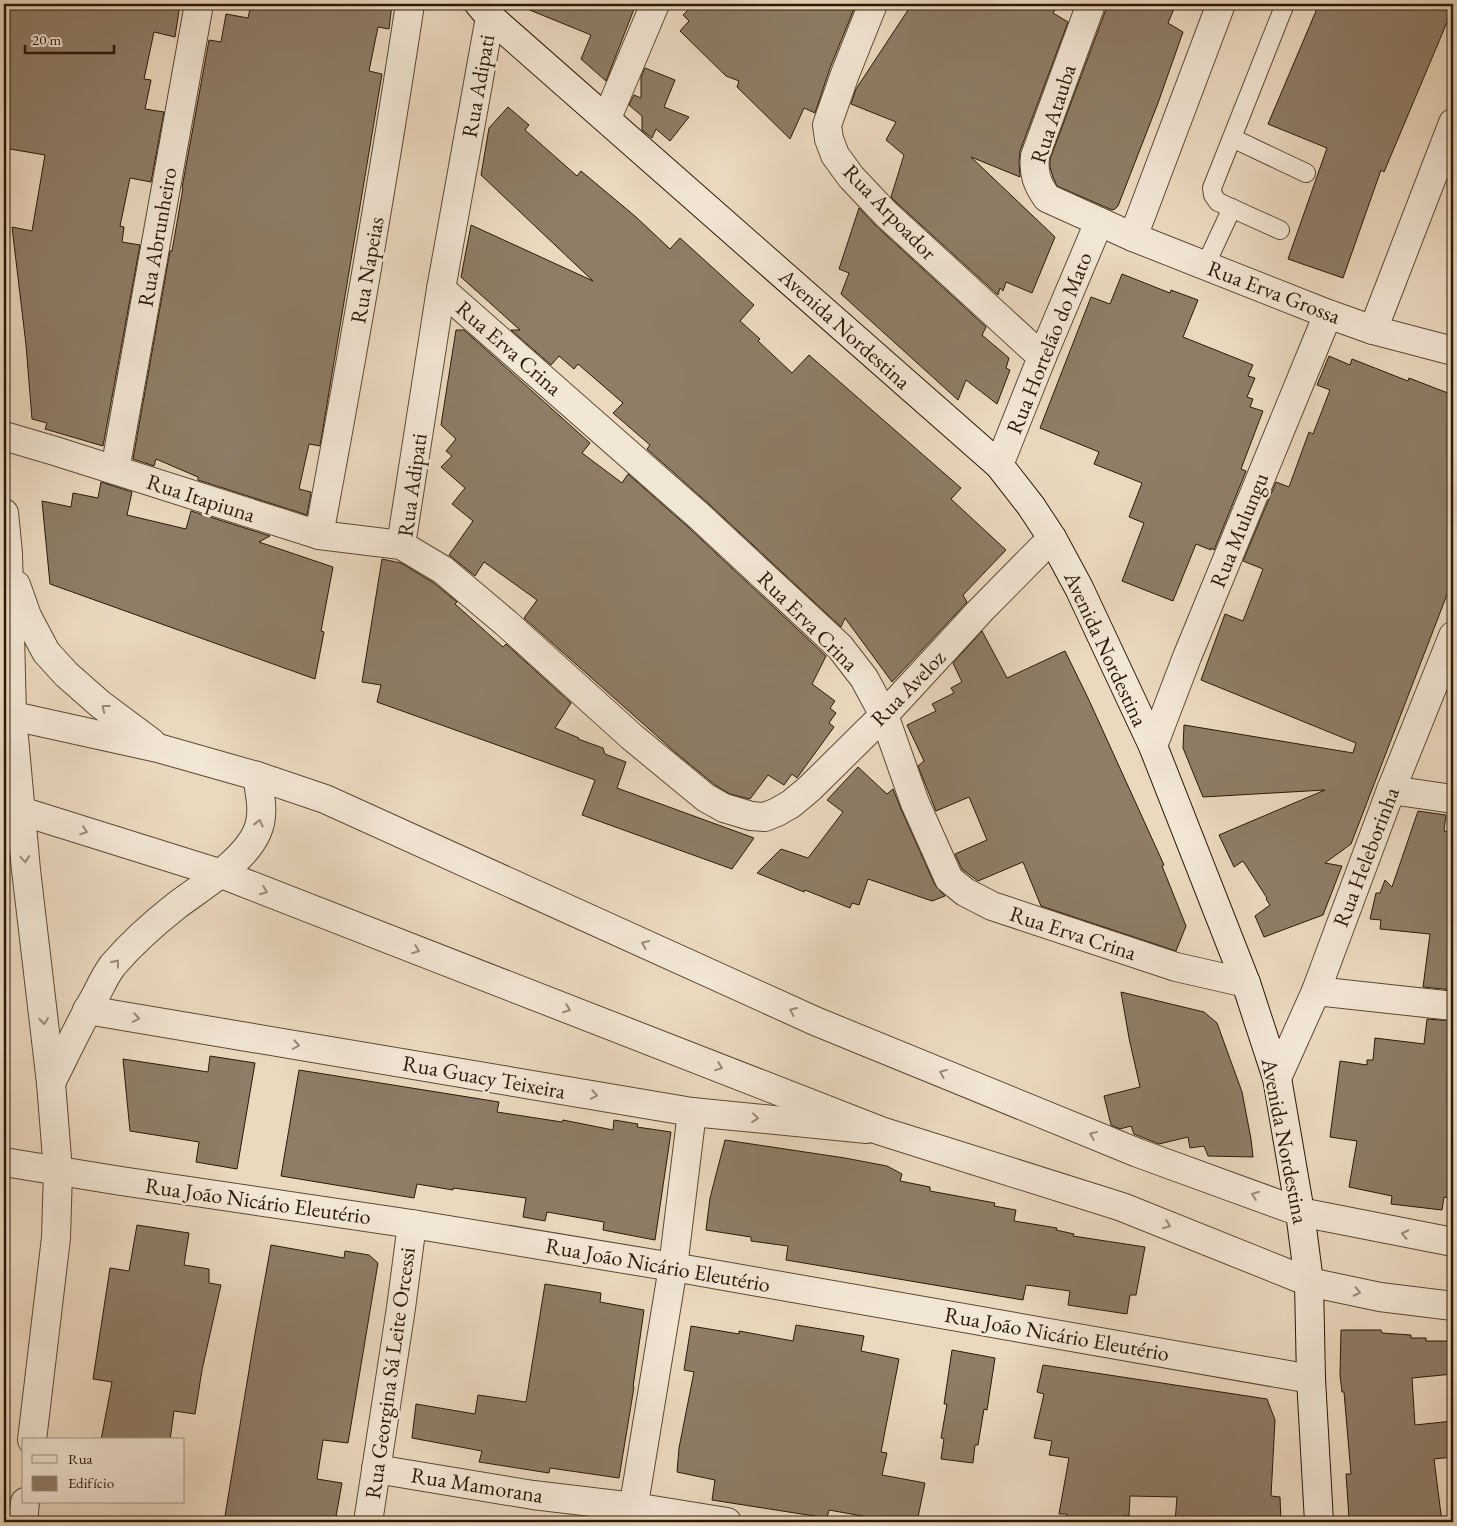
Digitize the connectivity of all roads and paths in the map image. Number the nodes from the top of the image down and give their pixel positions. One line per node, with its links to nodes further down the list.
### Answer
1 (199, 4): 25 (street, Rua Abrunheiro)
2 (410, 4): 27 (street, Rua Napeias)
3 (655, 4): 9 (street)
4 (873, 4): 22 (street, Rua Arpoador)
5 (1091, 4): 14 (street, Rua Atauba)
6 (1221, 4): 16 (street)
7 (1285, 4): 11 (lane)
8 (485, 10): 9 (street, Avenida Nordestina); 18 (street, Rua Adipati)
9 (607, 118): 24 (street, Avenida Nordestina)
10 (1453, 123): 20 (street)
11 (1232, 138): 12 (lane); 13 (lane)
12 (1306, 173)
13 (1232, 208): 15 (lane); 17 (lane)
14 (1099, 222): 16 (street, Rua Erva Grossa); 22 (street, Rua Hortelão do Mato)
15 (1280, 230)
16 (1133, 237): 17 (street, Rua Erva Grossa)
17 (1205, 266): 19 (street, Rua Erva Grossa)
18 (441, 289): 29 (street, Rua Adipati); 33 (street, Rua Erva Crina)
19 (1328, 314): 20 (street, Rua Erva Grossa); 34 (street, Rua Mulungu)
20 (1374, 330): 21 (street, Rua Erva Grossa)
21 (1453, 351)
22 (1042, 357): 24 (street, Rua Hortelão do Mato)
23 (4, 436): 25 (street, Rua Itapiuna)
24 (999, 465): 28 (street, Avenida Nordestina)
25 (115, 470): 27 (street, Rua Itapiuna)
26 (4, 513): 30 (street)
27 (319, 535): 29 (street, Rua Itapiuna)
28 (1052, 538): 33 (street, Rua Aveloz); 34 (street, Avenida Nordestina)
29 (401, 545): 40 (street, Rua Adipati)
30 (6, 564): 32 (street); 35 (street, one-way to 30)
31 (1453, 636): 37 (street, Rua Heleborinha)
32 (8, 714): 35 (street); 39 (street)
33 (884, 714): 40 (street, Rua Aveloz); 42 (street, Rua Erva Crina)
34 (1152, 746): 42 (street, Avenida Nordestina)
35 (158, 748): 36 (street)
36 (258, 776): 41 (street, one-way to 36); 52 (street, one-way to 36)
37 (1391, 790): 38 (street); 43 (street, Rua Heleborinha)
38 (1453, 799)
39 (12, 809): 41 (street, one-way to 41); 47 (street, one-way to 47)
40 (751, 816)
41 (219, 873): 45 (street, one-way to 41); 49 (street, one-way to 49)
42 (1246, 983): 46 (street, Avenida Nordestina)
43 (1316, 990): 44 (street); 46 (street, Rua Heleborinha)
44 (1453, 1006)
45 (88, 1010): 47 (street); 48 (street, Rua Guacy Teixeira, one-way to 48)
46 (1277, 1078): 52 (street, Avenida Nordestina)
47 (51, 1083): 51 (street)
48 (692, 1112): 49 (street, Rua Guacy Teixeira, one-way to 49); 55 (street)
49 (881, 1131): 56 (street, one-way to 56)
50 (4, 1162): 51 (street, Rua João Nicário Eleutério)
51 (58, 1171): 53 (street, Rua João Nicário Eleutério); 59 (street)
52 (1300, 1212): 54 (street, one-way to 52); 56 (street, Avenida Nordestina)
53 (412, 1224): 55 (street, Rua João Nicário Eleutério); 60 (street, Rua Georgina Sá Leite Orcessi)
54 (1453, 1242)
55 (673, 1267): 58 (street, Rua João Nicário Eleutério); 62 (street)
56 (1309, 1282): 57 (street, one-way to 57); 58 (street, Avenida Nordestina)
57 (1453, 1306)
58 (1312, 1378): 66 (street, Avenida Nordestina)
59 (32, 1438)
60 (376, 1469): 62 (street, Rua Mamorana); 64 (street, Rua Georgina Sá Leite Orcessi)
61 (25, 1504): 63 (street)
62 (633, 1515): 65 (street, Rua Mamorana)
63 (22, 1522)
64 (368, 1522)
65 (727, 1522)
66 (1320, 1522)

